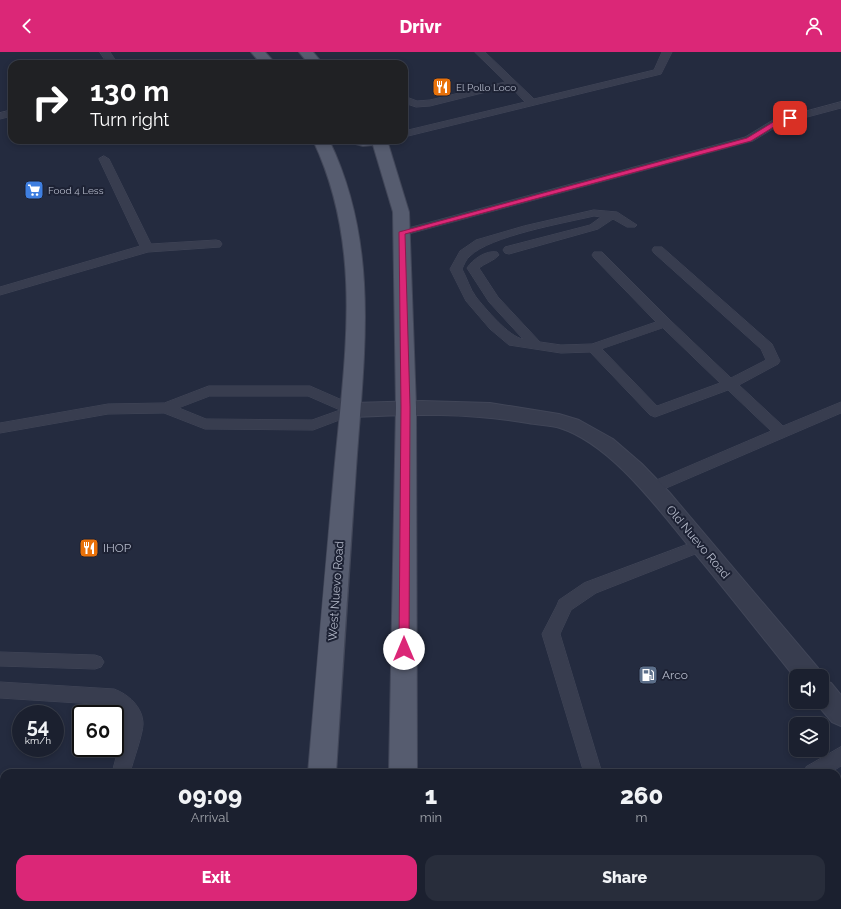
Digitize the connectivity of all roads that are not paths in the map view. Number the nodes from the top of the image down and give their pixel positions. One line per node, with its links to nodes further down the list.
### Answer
1 (258, 52): 5 (main road)
2 (306, 52): 6 (main road)
3 (480, 52): 7 (lane)
4 (667, 52): 9 (lane)
5 (265, 60)
6 (313, 60)
7 (512, 83): 8 (lane); 9 (lane)
8 (408, 101)
9 (531, 102): 11 (lane)
10 (841, 105): 17 (lane)
11 (408, 133)
12 (323, 144): 32 (main road, West Nuevo Road)
13 (380, 144): 17 (main road)
14 (104, 159): 19 (lane)
15 (612, 214): 16 (lane); 20 (lane); 26 (lane)
16 (631, 225)
17 (401, 233): 29 (main road)
18 (216, 244): 19 (lane)
19 (147, 248): 24 (lane)
20 (510, 250)
21 (658, 250): 28 (lane)
22 (493, 254): 26 (lane)
23 (598, 255): 25 (lane)
24 (0, 291)
25 (665, 323): 27 (lane); 28 (lane)
26 (537, 346): 27 (lane)
27 (593, 348): 28 (lane)
28 (729, 384): 34 (lane)
29 (406, 407): 32 (street); 35 (street, Old Nuevo Road); 46 (main road)
30 (841, 407): 34 (lane)
31 (165, 408): 32 (lane); 32 (lane); 33 (lane)
32 (352, 410): 45 (main road, West Nuevo Road)
33 (0, 428)
34 (781, 433): 35 (lane)
35 (652, 488): 36 (street, Old Nuevo Road)
36 (702, 545): 39 (street, Old Nuevo Road); 47 (lane)
37 (0, 659): 38 (lane)
38 (95, 662)
39 (804, 669)
40 (0, 690): 44 (lane)
41 (829, 699): 42 (street)
42 (841, 714)
43 (841, 756): 48 (lane)
44 (122, 769)
45 (322, 769)
46 (403, 769)
47 (592, 769)
48 (820, 769)

